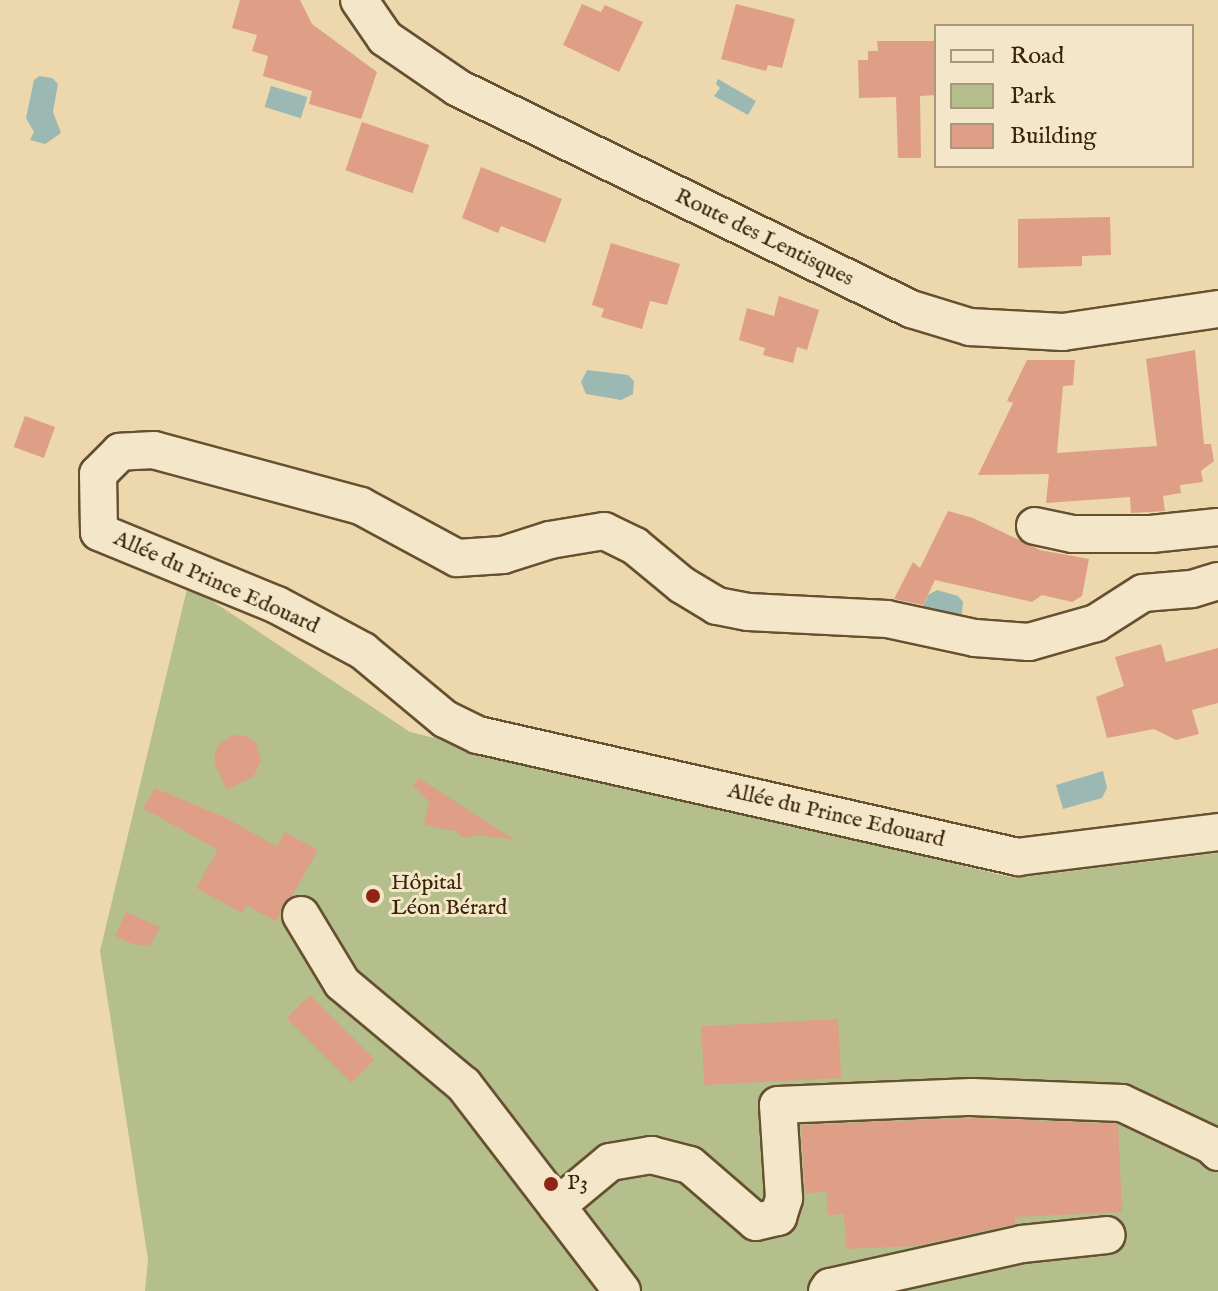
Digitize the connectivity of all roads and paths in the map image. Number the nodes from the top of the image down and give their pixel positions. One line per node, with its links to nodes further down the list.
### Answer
1 (359, 0): 2 (street, Route des Lentisques)
2 (1218, 309)
3 (1035, 526): 5 (street)
4 (1218, 527): 5 (street)
5 (1151, 534): 7 (street)
6 (1218, 581): 7 (street)
7 (1143, 593): 8 (street, Allée du Prince Edouard)
8 (1218, 832)
9 (301, 915): 11 (street)
10 (1218, 1152): 11 (street)
11 (557, 1206): 13 (street)
12 (1107, 1235): 14 (street)
13 (622, 1291)
14 (827, 1291)

